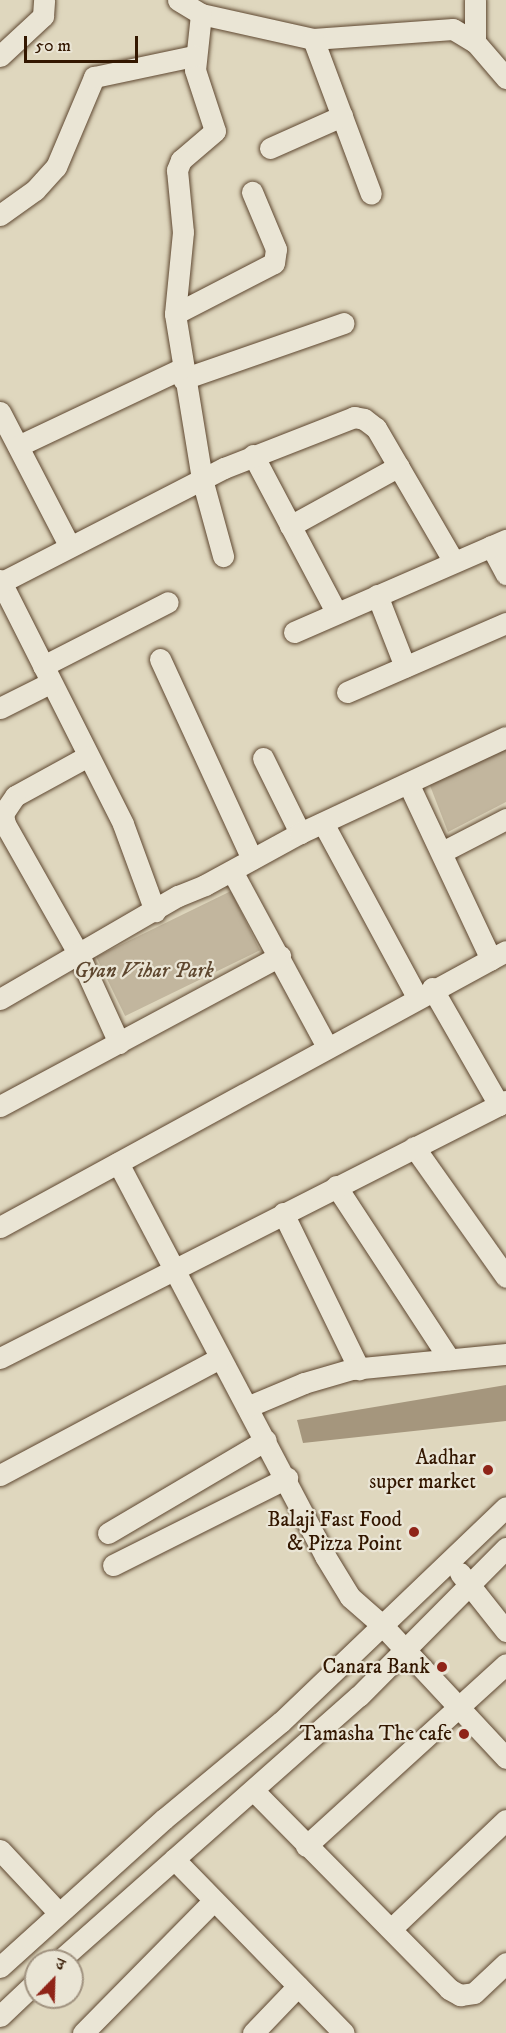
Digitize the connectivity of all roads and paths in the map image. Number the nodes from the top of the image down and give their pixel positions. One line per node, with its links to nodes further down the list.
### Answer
1 (44, 0): 7 (street)
2 (178, 0): 4 (street)
3 (475, 0): 6 (street)
4 (201, 14): 5 (street); 8 (street)
5 (313, 39): 6 (street); 10 (street)
6 (475, 42): 9 (street)
7 (0, 56)
8 (194, 56): 14 (street); 15 (street)
9 (506, 78)
10 (342, 116): 11 (street); 13 (street)
11 (270, 148)
12 (252, 192): 15 (street)
13 (371, 194)
14 (0, 215)
15 (175, 314): 17 (street)
16 (344, 323): 17 (street)
17 (182, 374): 19 (street); 22 (street)
18 (0, 412): 19 (street)
19 (18, 446): 25 (street)
20 (253, 455): 21 (street); 22 (street); 23 (street)
21 (399, 466): 23 (street); 27 (street)
22 (202, 479): 25 (street); 26 (street)
23 (290, 526): 32 (street)
24 (499, 543): 27 (street); 28 (street)
25 (69, 545): 29 (street)
26 (223, 556)
27 (454, 562): 30 (street)
28 (506, 574)
29 (0, 582): 37 (street)
30 (377, 595): 32 (street); 36 (street)
31 (168, 602): 37 (street)
32 (336, 612): 34 (street)
33 (506, 623): 36 (street)
34 (294, 632)
35 (160, 659): 48 (street)
36 (405, 667): 38 (street)
37 (46, 674): 39 (street); 41 (street)
38 (346, 692)
39 (0, 708)
40 (506, 737): 43 (street)
41 (88, 756): 50 (street); 51 (street)
42 (263, 758): 46 (street)
43 (408, 783): 45 (street); 47 (street)
44 (506, 819): 47 (street)
45 (323, 823): 46 (street); 54 (street)
46 (300, 833): 48 (street)
47 (442, 852): 52 (street)
48 (252, 859): 49 (street)
49 (232, 871): 50 (street); 53 (street)
50 (155, 911): 51 (street)
51 (78, 953): 55 (street); 56 (street)
52 (498, 955): 54 (street)
53 (280, 956): 56 (street); 57 (street)
54 (425, 992): 57 (street); 58 (street)
55 (0, 999)
56 (119, 1043): 59 (street)
57 (327, 1047): 61 (street)
58 (502, 1103): 60 (street)
59 (0, 1106)
60 (414, 1147): 62 (street); 66 (street)
61 (118, 1163): 64 (street); 65 (street)
62 (336, 1186): 63 (street); 70 (street)
63 (283, 1213): 65 (street); 71 (street)
64 (0, 1227)
65 (174, 1268): 68 (street); 69 (street)
66 (506, 1277)
67 (506, 1354): 70 (street)
68 (0, 1358)
69 (220, 1358): 72 (street); 75 (street)
70 (449, 1359): 71 (street)
71 (359, 1369): 72 (street)
72 (247, 1407): 73 (street)
73 (268, 1444): 74 (street); 77 (street)
74 (284, 1473): 80 (street); 82 (street)
75 (0, 1475)
76 (506, 1507): 79 (street)
77 (108, 1533)
78 (506, 1548): 81 (street)
79 (449, 1561): 81 (street); 82 (street)
80 (113, 1566)
81 (468, 1583): 83 (street); 84 (street)
82 (382, 1625): 84 (street); 94 (street)
83 (506, 1631)
84 (404, 1652): 86 (street); 88 (street)
85 (506, 1664): 86 (street)
86 (456, 1709): 87 (street); 90 (street)
87 (506, 1758)
88 (254, 1791): 90 (street); 92 (street)
89 (506, 1820): 95 (street)
90 (306, 1846): 95 (street)
91 (2, 1857): 94 (street)
92 (174, 1859): 93 (street); 96 (street)
93 (213, 1900): 99 (street); 102 (street)
94 (58, 1912): 98 (street)
95 (392, 1928): 97 (street)
96 (72, 1949)
97 (506, 1963)
98 (0, 1967)
99 (298, 1986): 103 (street); 104 (street)
100 (24, 1993): 101 (street)
101 (0, 2016)
102 (82, 2033)
103 (253, 2033)
104 (344, 2033)

